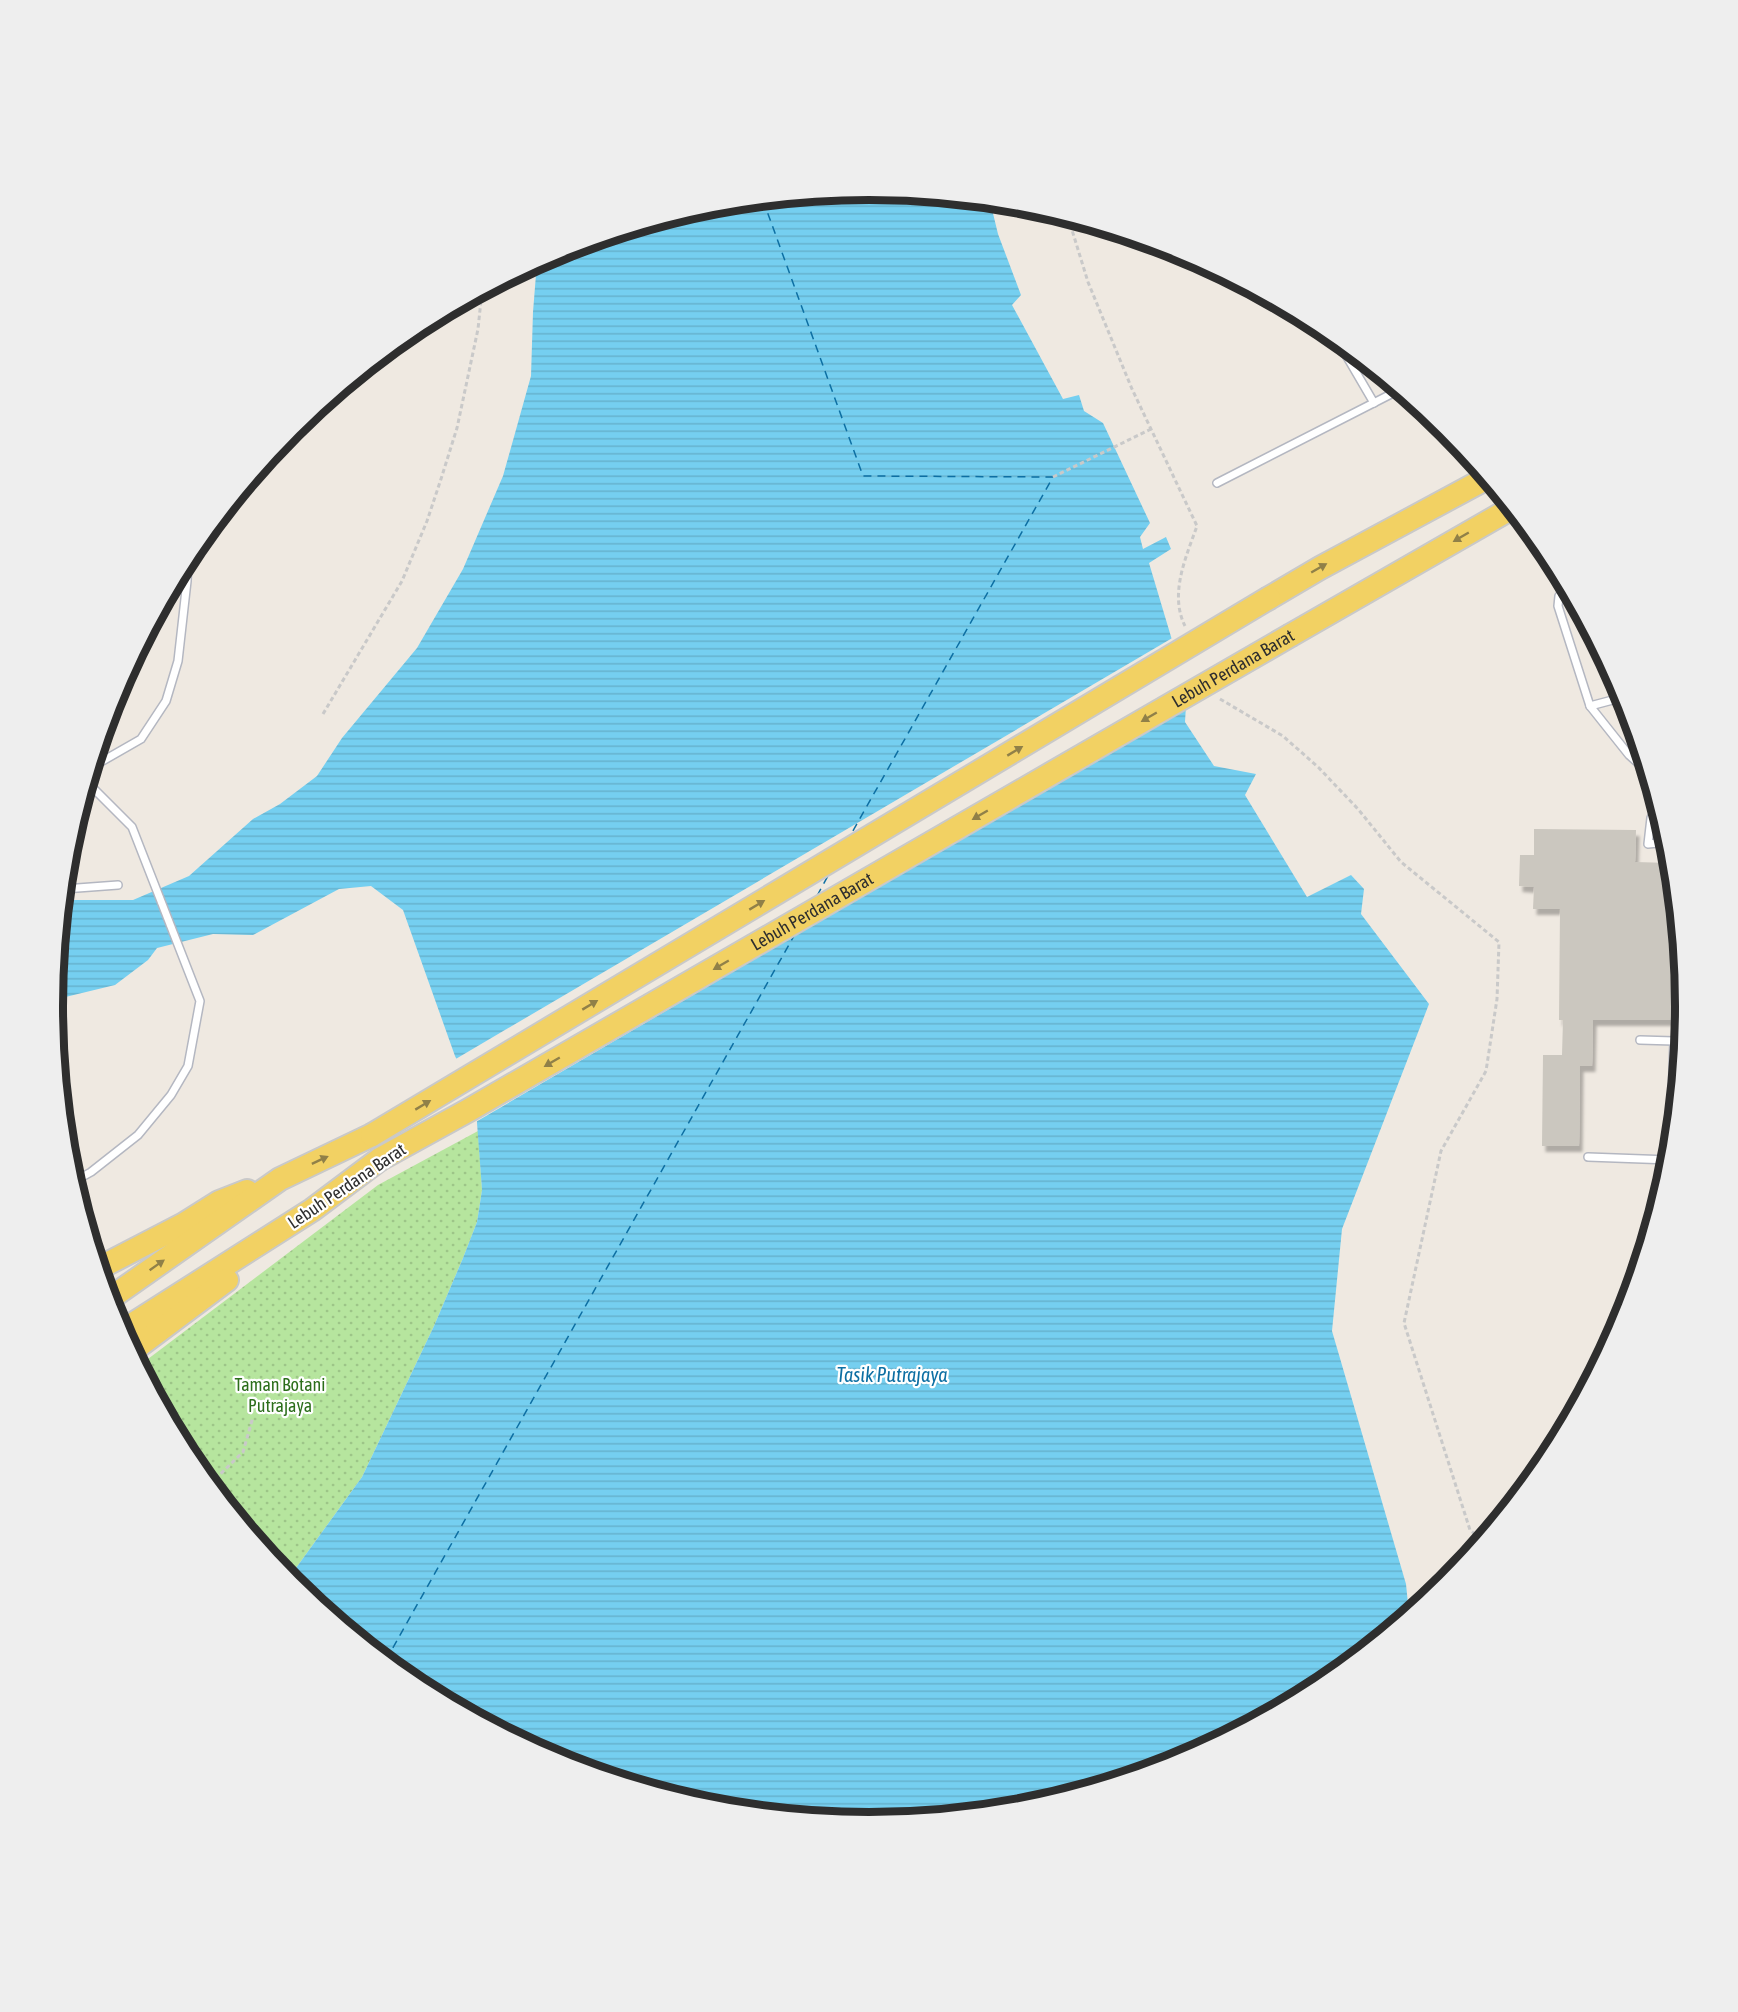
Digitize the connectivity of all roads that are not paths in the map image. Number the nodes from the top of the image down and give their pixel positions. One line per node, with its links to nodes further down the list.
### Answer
1 (1348, 358): 3 (lane)
2 (1392, 394): 3 (lane)
3 (1374, 403): 5 (lane)
4 (1480, 482): 23 (main road, Lebuh Perdana Barat, one-way to 4, bridge)
5 (1217, 483)
6 (1505, 512): 24 (main road, Lebuh Perdana Barat, one-way to 24, bridge)
7 (187, 577): 11 (lane)
8 (1561, 593): 10 (lane)
9 (1615, 700): 10 (lane)
10 (1590, 706): 12 (lane)
11 (101, 762)
12 (1637, 762)
13 (93, 788): 22 (lane)
14 (1652, 816): 15 (lane)
15 (1659, 843)
16 (118, 885): 17 (lane)
17 (72, 888)
18 (1640, 1040): 19 (lane)
19 (1674, 1041)
20 (1588, 1157): 21 (lane)
21 (1661, 1160)
22 (81, 1177)
23 (280, 1179): 25 (main road); 26 (main road, Lebuh Perdana Barat, one-way to 23)
24 (312, 1210): 27 (main road, Lebuh Perdana Barat); 28 (main road)
25 (106, 1264)
26 (117, 1294)
27 (130, 1326)
28 (139, 1347)

